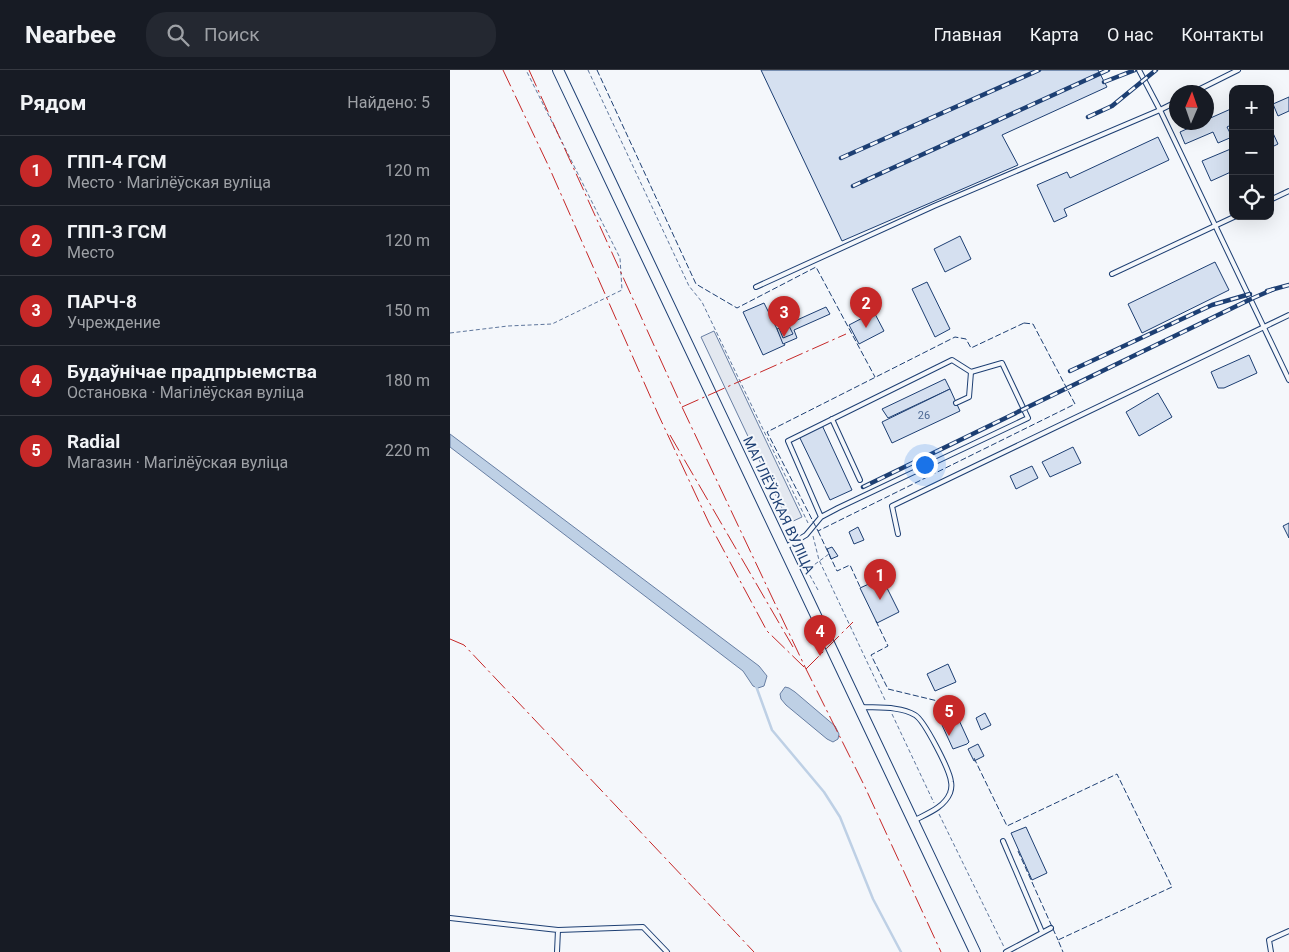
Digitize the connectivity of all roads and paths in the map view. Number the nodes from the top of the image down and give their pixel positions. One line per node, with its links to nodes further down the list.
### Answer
1 (526, 70): 17 (path)
2 (558, 70): 26 (street, МАГІЛЁЎСКАЯ ВУЛІЦА)
3 (588, 70): 24 (path)
4 (1139, 70): 8 (lane)
5 (1238, 70): 6 (lane)
6 (1208, 85)
7 (1169, 106): 8 (lane)
8 (1160, 110): 12 (lane); 14 (lane)
9 (1289, 191): 10 (lane)
10 (1274, 198)
11 (1229, 220): 12 (lane)
12 (1216, 226): 13 (lane); 16 (lane)
13 (1112, 274)
14 (756, 287)
15 (1289, 315): 16 (lane)
16 (1264, 327): 19 (lane); 25 (lane)
17 (450, 334)
18 (971, 372): 20 (lane); 21 (lane); 23 (lane)
19 (1289, 380)
20 (956, 403)
21 (832, 419): 22 (lane); 23 (lane)
22 (860, 480)
23 (821, 517): 24 (lane)
24 (810, 529): 26 (lane); 28 (path)
25 (898, 534)
26 (783, 548): 30 (street, МАГІЛЁЎСКАЯ ВУЛІЦА)
27 (829, 554): 28 (path)
28 (819, 560): 29 (path); 31 (path)
29 (818, 590)
30 (860, 707): 31 (lane); 33 (street, МАГІЛЁЎСКАЯ ВУЛІЦА)
31 (889, 709): 32 (path); 32 (lane)
32 (936, 808): 33 (lane); 43 (path)
33 (913, 821): 42 (street, МАГІЛЁЎСКАЯ ВУЛІЦА)
34 (1003, 841): 39 (lane)
35 (450, 918): 37 (lane)
36 (1051, 928): 39 (lane)
37 (558, 930): 40 (lane); 41 (lane)
38 (1289, 931): 44 (lane)
39 (1042, 932): 43 (lane)
40 (557, 952)
41 (668, 952)
42 (975, 952)
43 (1006, 952)
44 (1271, 952)

